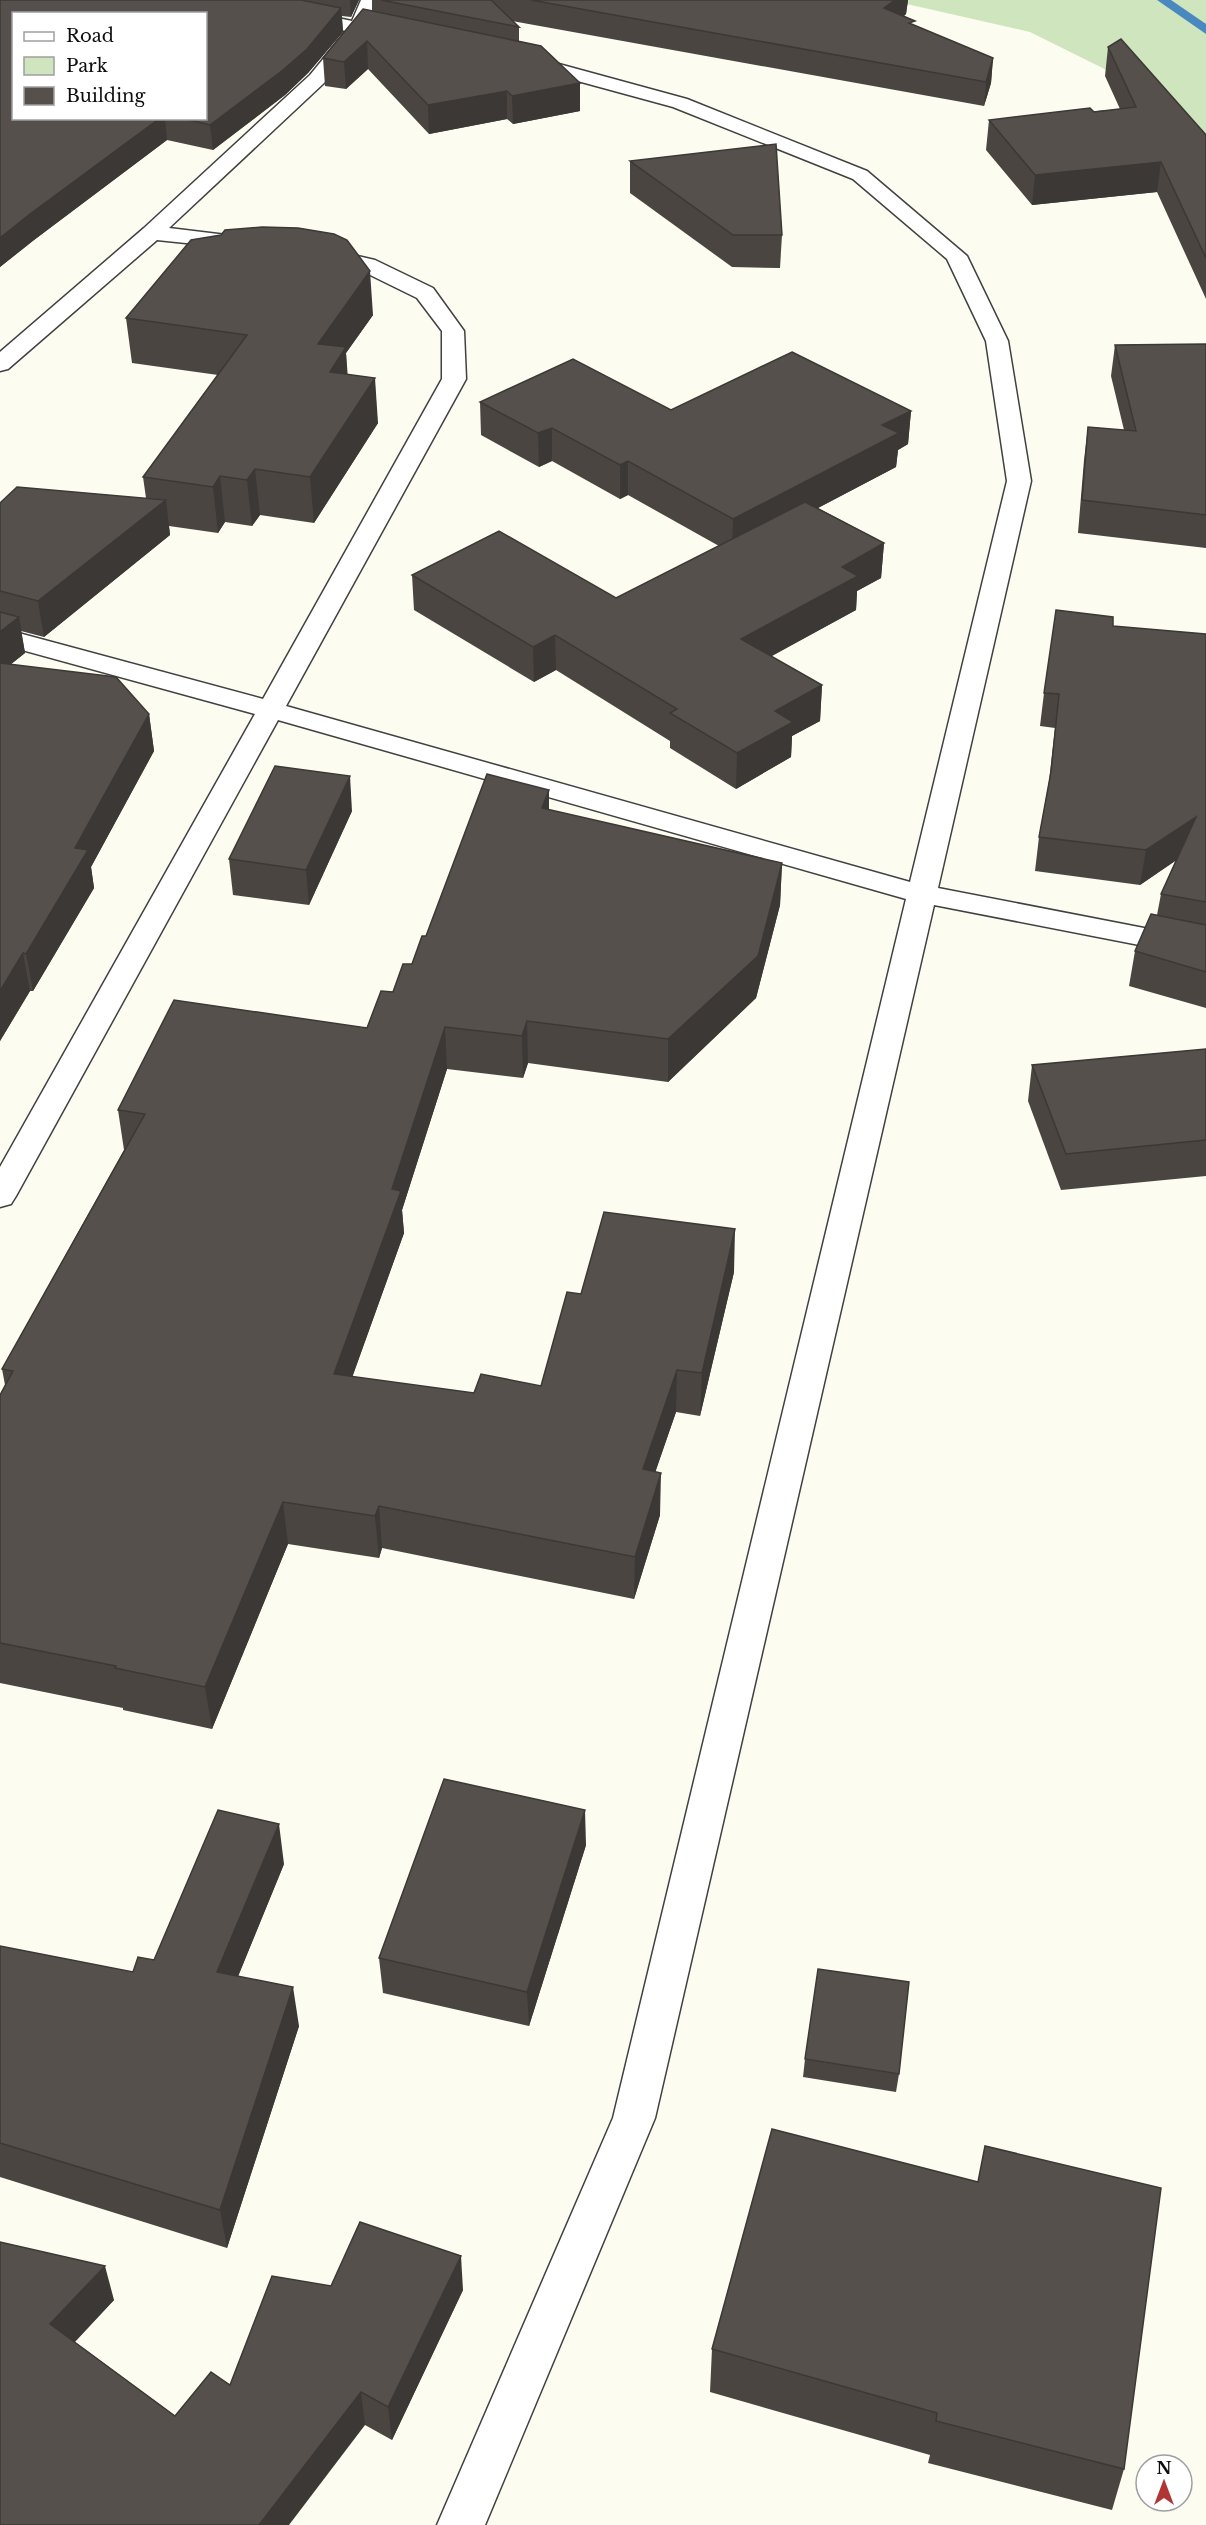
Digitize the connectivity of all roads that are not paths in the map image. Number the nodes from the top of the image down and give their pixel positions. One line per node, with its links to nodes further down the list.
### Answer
1 (225, 0): 3 (street)
2 (370, 0): 3 (street)
3 (358, 28): 4 (street); 6 (street)
4 (415, 40)
5 (506, 57): 12 (street)
6 (152, 233): 7 (street); 9 (street)
7 (268, 246)
8 (303, 249): 11 (street)
9 (0, 364)
10 (0, 636): 11 (street)
11 (272, 710): 12 (street); 14 (street)
12 (921, 894): 13 (street); 15 (street)
13 (1206, 949)
14 (0, 1196)
15 (461, 2525)

